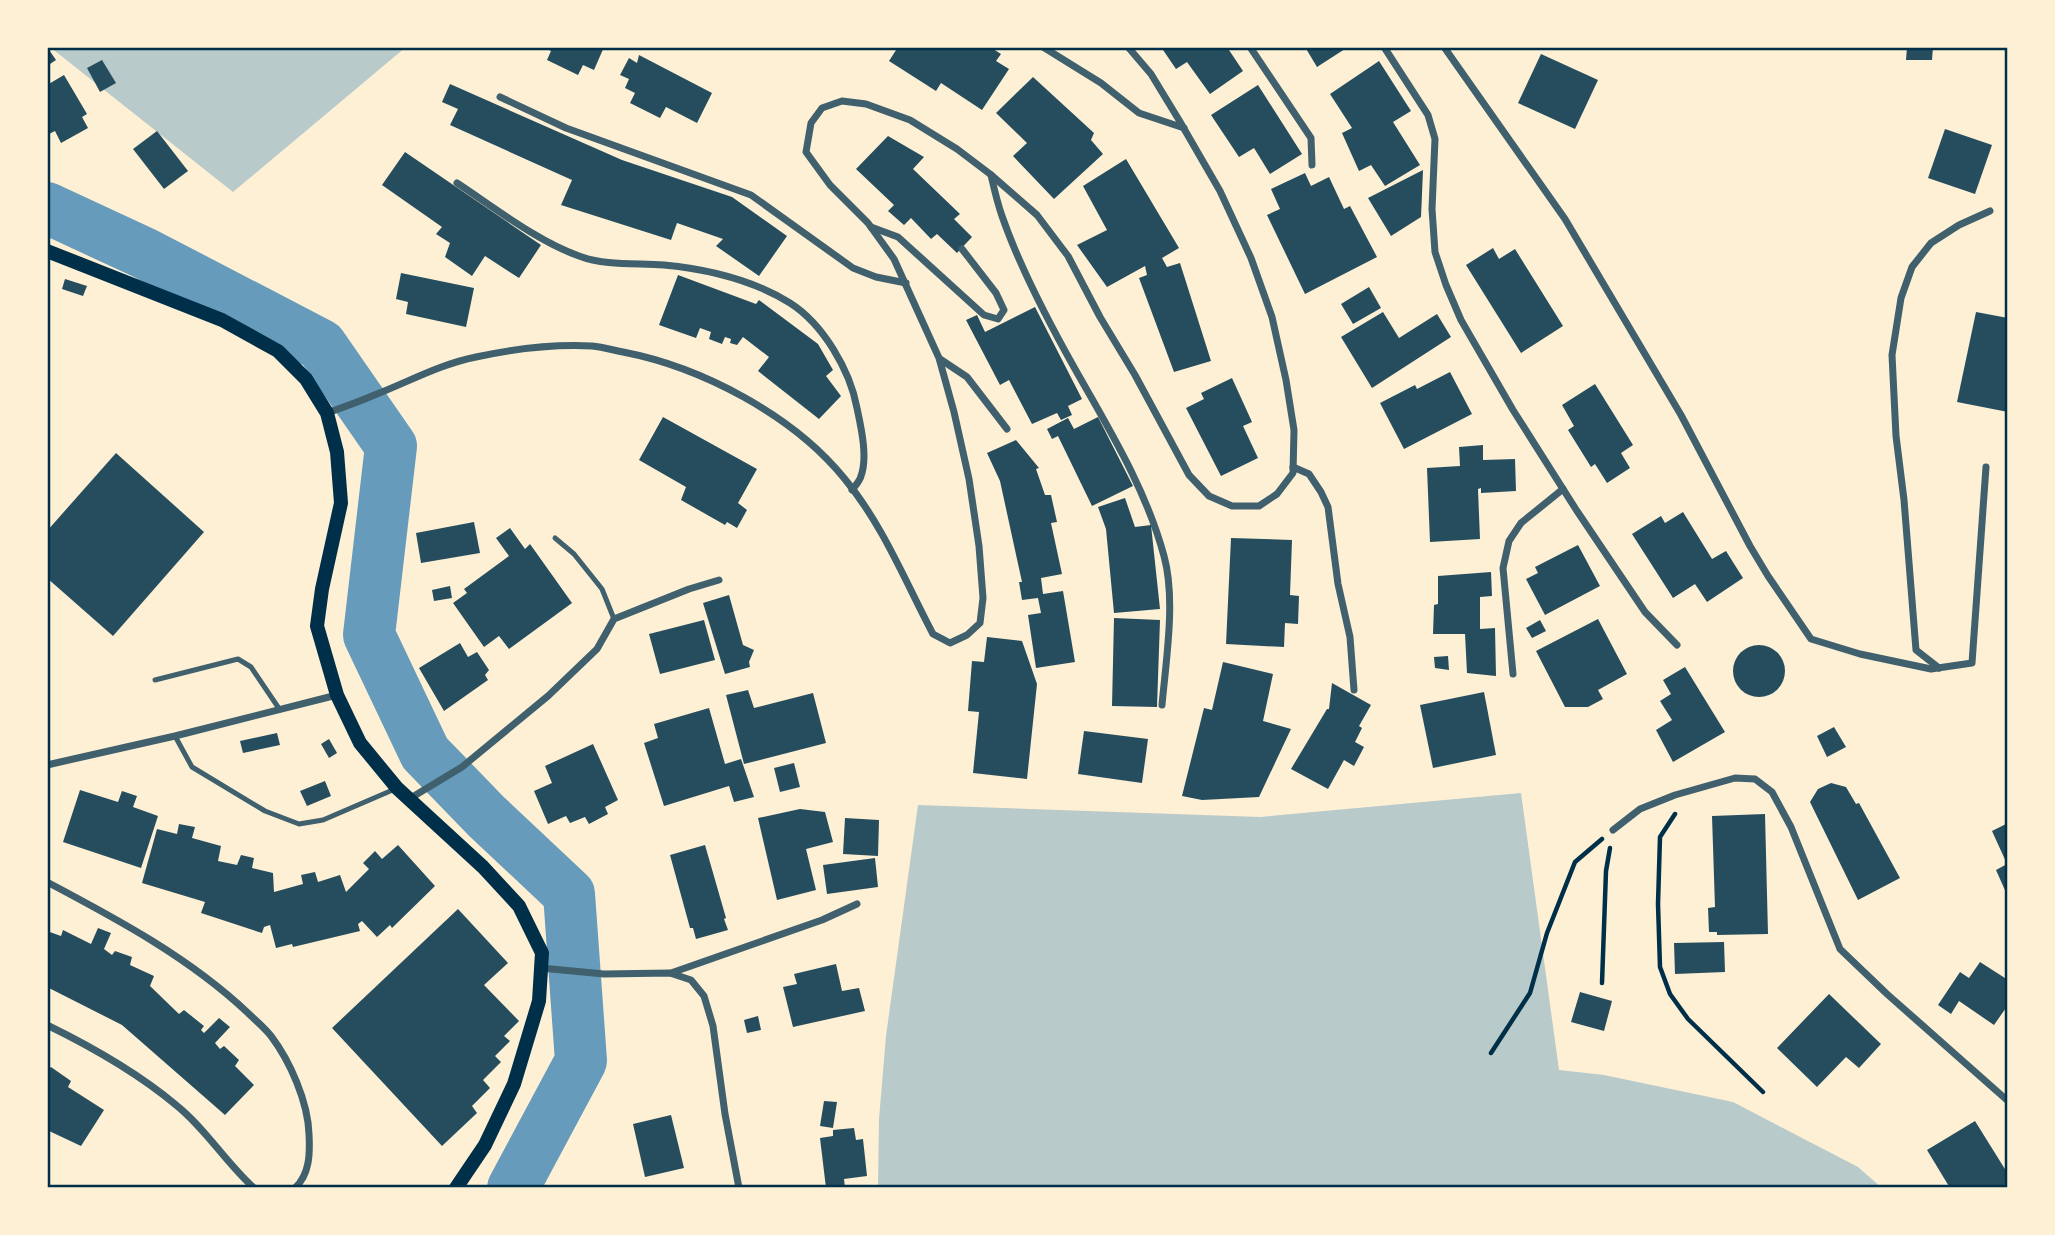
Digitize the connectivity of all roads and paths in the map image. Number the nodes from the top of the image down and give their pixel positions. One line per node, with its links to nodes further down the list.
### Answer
1 (1043, 47): 7 (street)
2 (1128, 47): 7 (street)
3 (1250, 47): 8 (street)
4 (1384, 47): 22 (street)
5 (1444, 47): 27 (street)
6 (500, 97): 15 (street)
7 (1184, 128): 19 (street)
8 (1312, 165)
9 (990, 174): 12 (street); 19 (street); 32 (street)
10 (457, 183): 21 (street)
11 (1990, 211): 27 (street)
12 (871, 227): 13 (street); 15 (street)
13 (962, 249)
14 (47, 251): 17 (main road)
15 (906, 283): 16 (street)
16 (939, 358): 18 (street); 21 (street)
17 (327, 413): 21 (street); 31 (main road)
18 (1007, 429)
19 (1293, 467): 30 (street)
20 (1986, 467): 27 (street)
21 (852, 489)
22 (1563, 489): 26 (street); 28 (street)
23 (555, 538): 25 (lane)
24 (719, 580): 25 (street)
25 (614, 619): 38 (street)
26 (1677, 645)
27 (1939, 668)
28 (1513, 674)
29 (155, 680): 33 (lane)
30 (1354, 690)
31 (337, 695): 33 (street); 36 (main road)
32 (1162, 705)
33 (280, 710): 34 (street)
34 (175, 736): 35 (street); 36 (lane)
35 (47, 765)
36 (397, 788): 38 (main road)
37 (1692, 790): 39 (street); 47 (path); 48 (street)
38 (409, 799): 42 (main road)
39 (1613, 830): 44 (path); 46 (path)
40 (47, 882): 50 (street)
41 (857, 904): 43 (street)
42 (541, 968): 43 (street); 51 (main road)
43 (670, 973): 52 (street)
44 (1602, 983)
45 (47, 1025): 49 (street)
46 (1491, 1053)
47 (1763, 1092)
48 (2008, 1101)
49 (254, 1188)
50 (295, 1188)
51 (456, 1188)
52 (738, 1188)

